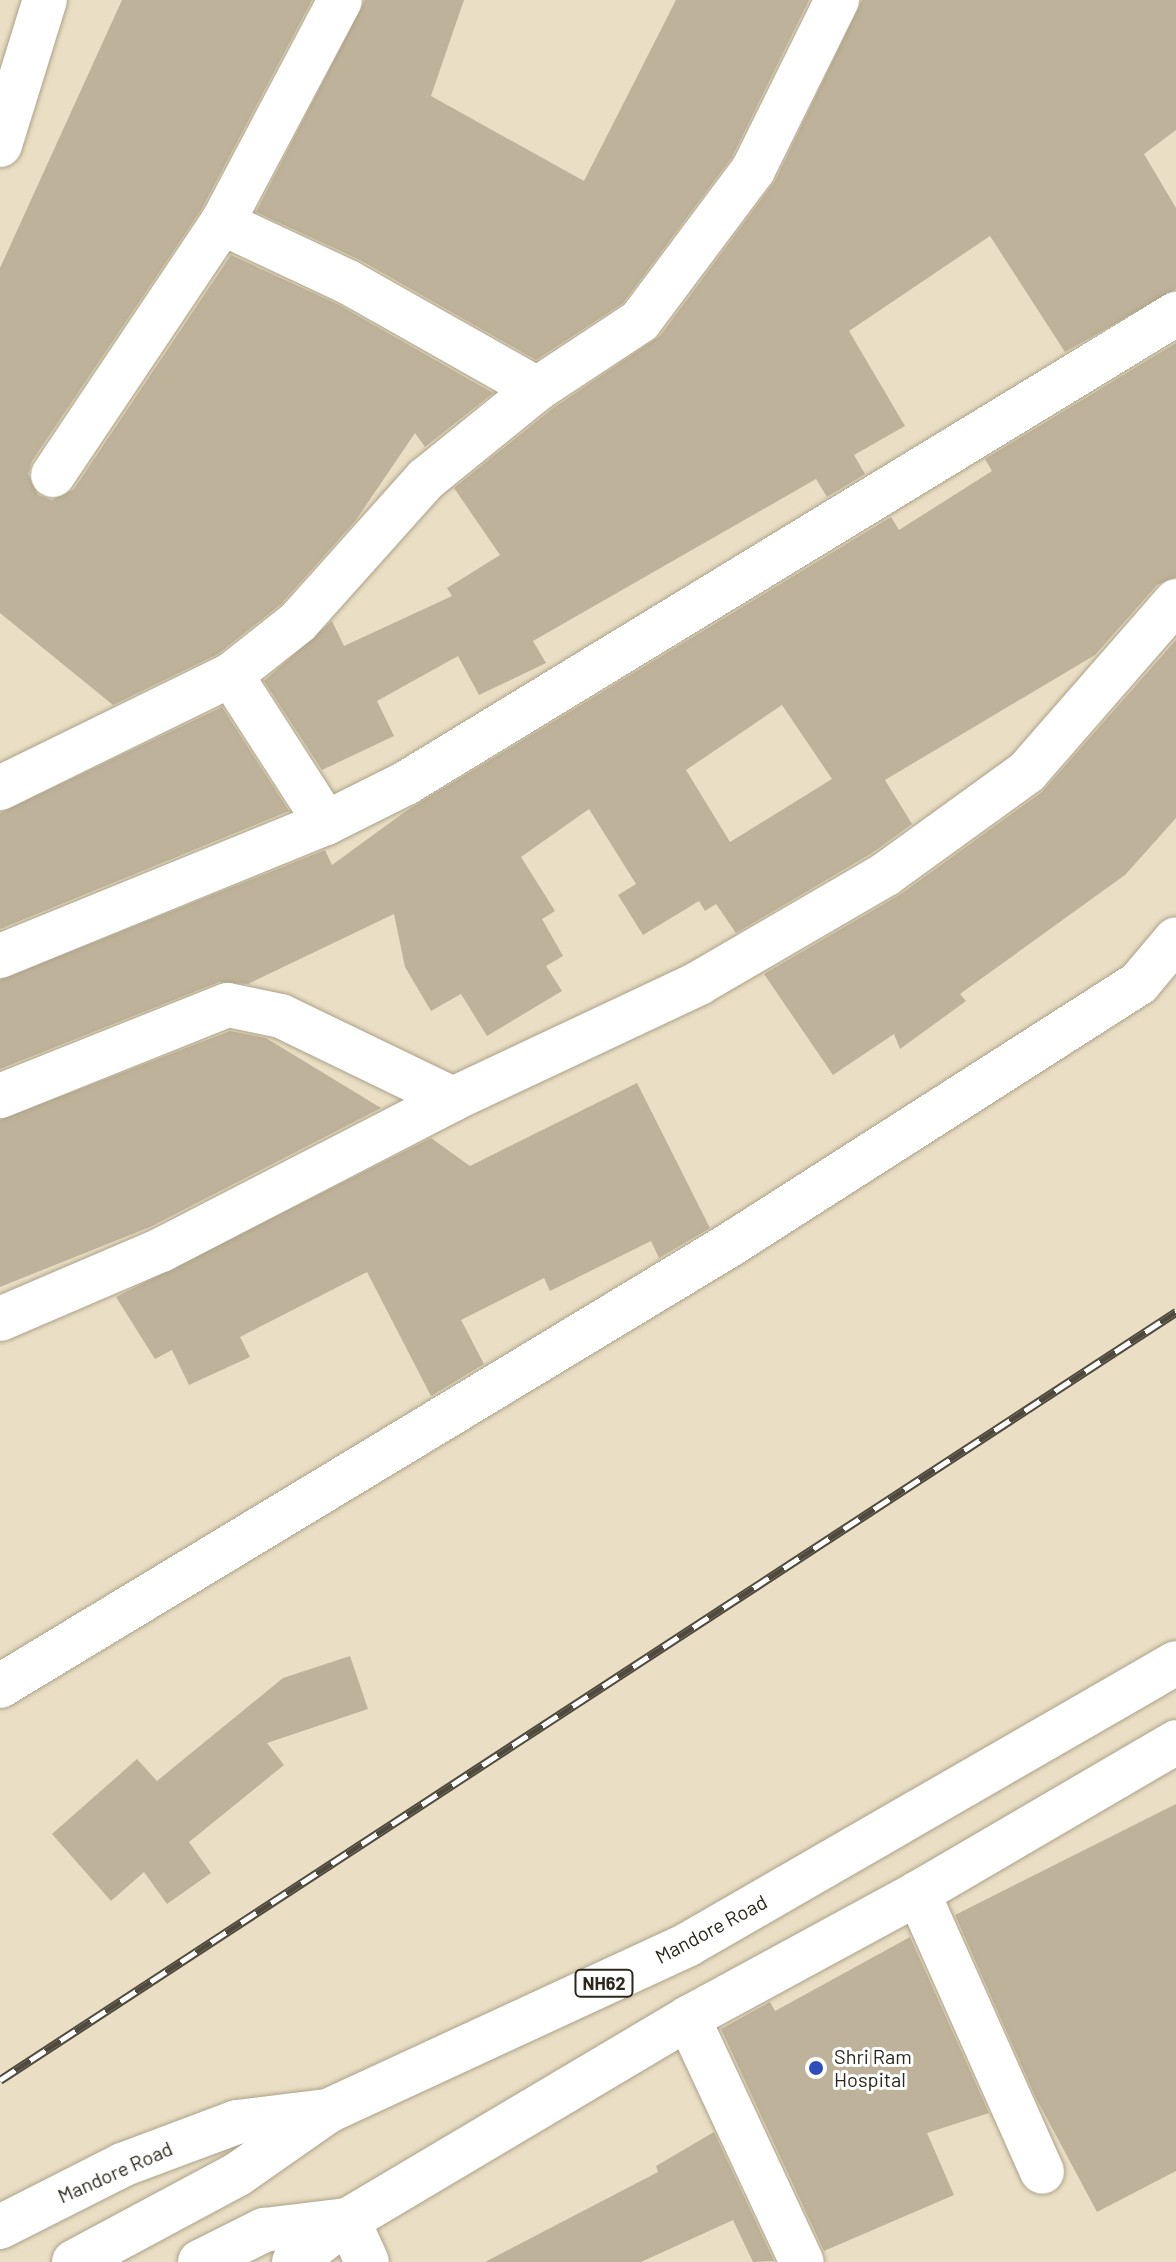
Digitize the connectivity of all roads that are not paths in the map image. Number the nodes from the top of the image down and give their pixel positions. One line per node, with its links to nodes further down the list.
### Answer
1 (45, 0): 4 (main road)
2 (340, 0): 5 (main road)
3 (837, 0): 7 (main road)
4 (0, 145)
5 (222, 223): 7 (main road); 8 (main road)
6 (1176, 314): 12 (main road)
7 (537, 389): 10 (main road)
8 (53, 475)
9 (1176, 601): 16 (main road)
10 (231, 675): 11 (main road); 12 (main road)
11 (0, 788)
12 (326, 823): 14 (main road)
13 (1176, 939): 19 (main road)
14 (0, 956)
15 (0, 1096): 16 (main road)
16 (453, 1099): 17 (main road)
17 (0, 1319)
18 (1176, 1663): 23 (main road, Mandore Road / NH62)
19 (0, 1686)
20 (1176, 1742): 21 (main road)
21 (918, 1893): 22 (main road); 24 (main road)
22 (688, 2018): 25 (main road); 31 (main road)
23 (328, 2111): 26 (main road, Mandore Road / NH62); 27 (main road)
24 (1042, 2172)
25 (348, 2220): 28 (main road); 29 (main road); 30 (main road)
26 (0, 2227)
27 (74, 2262)
28 (200, 2262)
29 (294, 2262)
30 (367, 2262)
31 (802, 2262)

